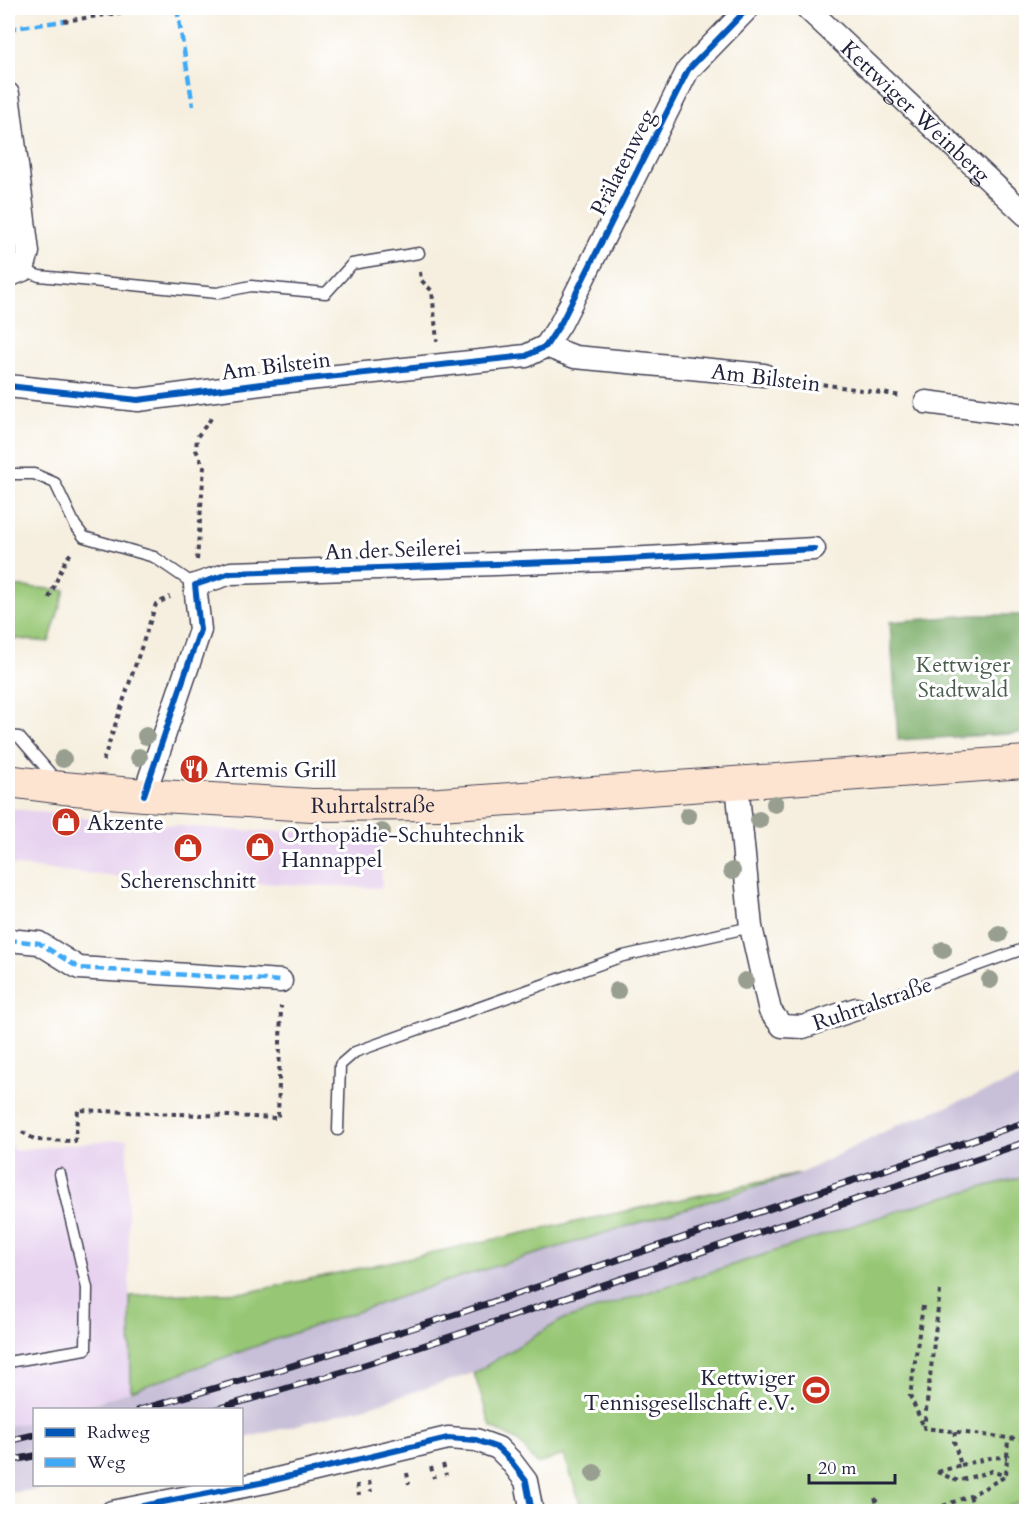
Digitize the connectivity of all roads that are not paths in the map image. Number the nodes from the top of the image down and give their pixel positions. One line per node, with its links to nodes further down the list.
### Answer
1 (748, 8): 7 (street, Prälatenweg)
2 (807, 8): 4 (street, Kettwiger Weinberg)
3 (8, 94): 6 (street)
4 (1026, 215)
5 (419, 253): 6 (lane)
6 (15, 273)
7 (546, 346): 8 (street, Am Bilstein); 9 (street, Am Bilstein)
8 (764, 375)
9 (8, 386)
10 (926, 402): 11 (street)
11 (1026, 415)
12 (8, 474): 14 (lane)
13 (814, 549): 14 (street, An der Seilerei)
14 (195, 585): 20 (street)
15 (8, 736): 19 (lane)
16 (1026, 762): 18 (main road, Ruhrtalstraße)
17 (8, 781): 19 (main road, Ruhrtalstraße)
18 (738, 784): 20 (main road, Ruhrtalstraße); 21 (street, Ruhrtalstraße)
19 (63, 788): 20 (main road, Ruhrtalstraße)
20 (144, 795)
21 (750, 927): 25 (street, Ruhrtalstraße); 26 (lane)
22 (8, 940): 24 (street)
23 (1026, 948): 25 (lane, Ruhrtalstraße)
24 (281, 981)
25 (856, 1009)
26 (338, 1130)
27 (60, 1174): 28 (lane)
28 (8, 1362)
29 (112, 1512): 30 (street)
30 (532, 1512)

